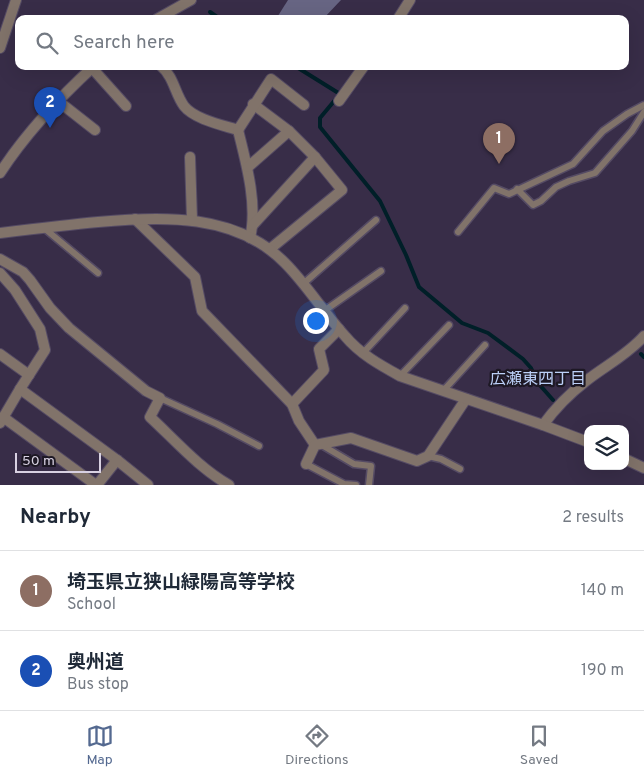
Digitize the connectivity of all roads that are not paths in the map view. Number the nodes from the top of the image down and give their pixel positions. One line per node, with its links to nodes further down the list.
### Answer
1 (16, 0): 6 (street)
2 (191, 0): 4 (street)
3 (410, 0): 5 (street)
4 (164, 15)
5 (401, 15)
6 (2, 34): 7 (street)
7 (0, 48)
8 (90, 70): 12 (street)
9 (96, 70): 17 (street)
10 (165, 70): 20 (street)
11 (361, 70): 13 (street)
12 (58, 101): 19 (street); 25 (street)
13 (339, 101)
14 (254, 104): 15 (street); 20 (street); 21 (street)
15 (304, 105)
16 (644, 105): 26 (lane)
17 (126, 106)
18 (644, 112): 26 (lane)
19 (95, 130)
20 (238, 130): 24 (street)
21 (289, 132): 23 (street); 24 (street)
22 (190, 157): 28 (street)
23 (315, 157): 30 (street); 35 (street)
24 (248, 167): 30 (street)
25 (0, 173)
26 (517, 189): 33 (lane)
27 (135, 219): 28 (street); 31 (street); 55 (street)
28 (192, 220): 34 (street)
29 (376, 220): 40 (lane)
30 (253, 225): 34 (street)
31 (44, 228): 32 (street); 39 (lane)
32 (0, 232)
33 (458, 232)
34 (250, 238): 35 (street)
35 (270, 249): 40 (street)
36 (0, 259): 53 (street)
37 (381, 271): 42 (lane)
38 (0, 273): 49 (street)
39 (98, 273)
40 (303, 284): 42 (street)
41 (405, 308): 47 (lane)
42 (324, 311): 44 (street)
43 (449, 325): 50 (lane)
44 (339, 329): 47 (street); 55 (street)
45 (644, 336): 57 (street)
46 (485, 345): 52 (lane)
47 (363, 353): 50 (street)
48 (0, 354): 49 (street)
49 (28, 375): 51 (street)
50 (400, 376): 52 (street)
51 (20, 389): 56 (street); 62 (street)
52 (443, 391): 54 (street)
53 (160, 398): 60 (lane); 69 (street)
54 (466, 399): 57 (street); 61 (street)
55 (292, 404): 59 (street)
56 (1, 420): 67 (street)
57 (543, 425): 58 (street)
58 (584, 440)
59 (318, 445): 61 (street); 64 (street); 71 (lane)
60 (259, 446)
61 (428, 456): 66 (lane)
62 (117, 460): 67 (street); 68 (street)
63 (629, 460): 65 (street)
64 (306, 464): 70 (lane)
65 (644, 468)
66 (460, 469)
67 (96, 485)
68 (148, 485)
69 (229, 485)
70 (356, 485)
71 (369, 485)

